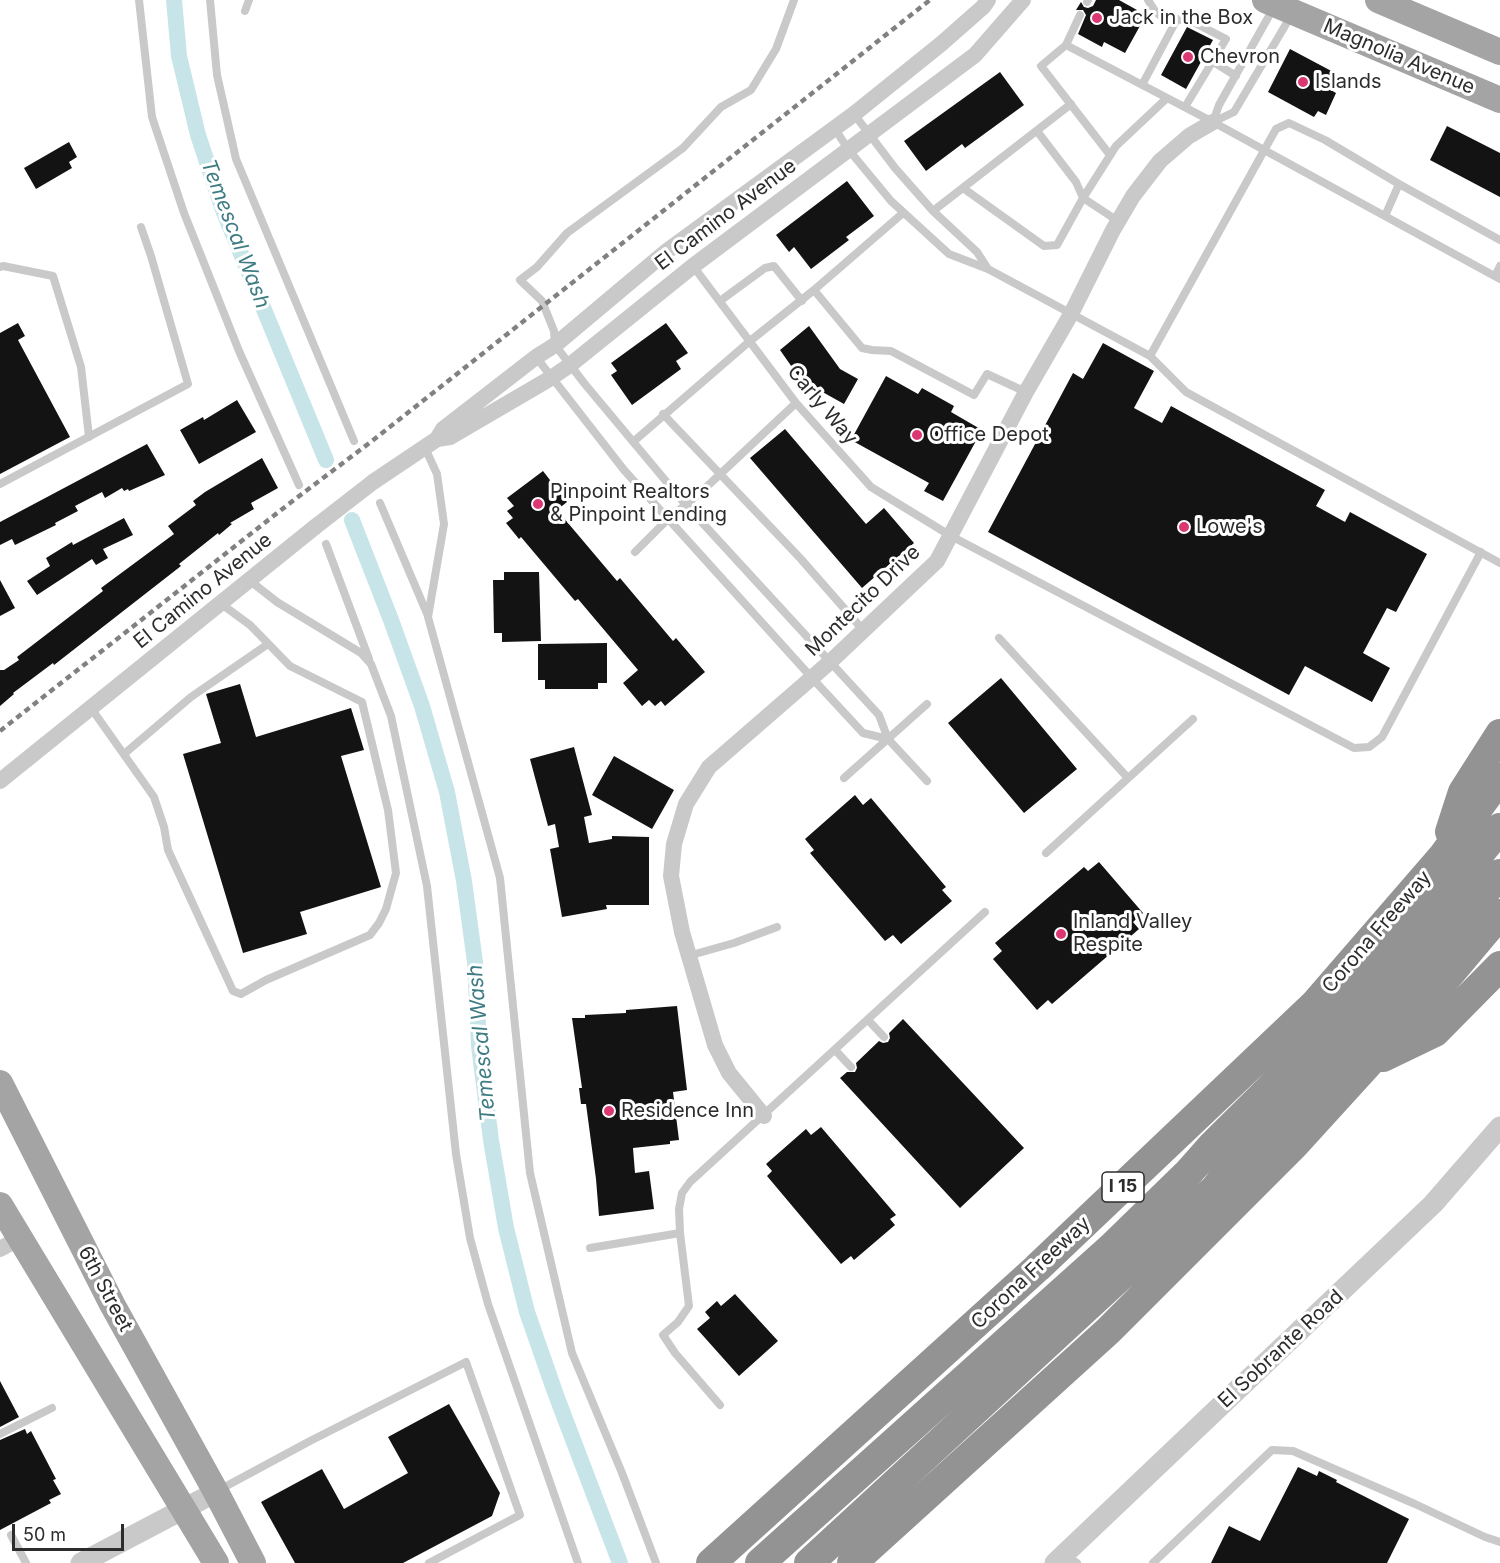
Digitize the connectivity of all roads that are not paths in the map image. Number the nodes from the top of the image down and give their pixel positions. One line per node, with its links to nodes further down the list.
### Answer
1 (139, 0): 63 (lane)
2 (210, 0): 58 (lane)
3 (249, 0): 10 (lane)
4 (794, 0): 49 (lane)
5 (988, 0): 22 (street, El Camino Avenue)
6 (1023, 0): 26 (street, El Camino Avenue)
7 (1148, 0): 12 (lane)
8 (1378, 0): 14 (main road)
9 (1278, 5): 16 (lane); 19 (main road, Magnolia Avenue); 23 (lane)
10 (244, 11)
11 (1080, 15): 13 (lane)
12 (1177, 19): 15 (lane); 17 (lane)
13 (1066, 45): 17 (lane); 20 (lane)
14 (1500, 52)
15 (1212, 61): 16 (lane); 21 (lane)
16 (1236, 76): 23 (lane)
17 (1142, 85): 18 (lane)
18 (1167, 98): 21 (lane); 29 (lane)
19 (1500, 100)
20 (1071, 104): 25 (lane); 29 (lane)
21 (1185, 107): 23 (lane)
22 (854, 114): 24 (street, El Camino Avenue); 26 (lane)
23 (1213, 122): 28 (lane); 36 (street, Montecito Drive)
24 (835, 129): 27 (lane); 49 (street, El Camino Avenue)
25 (1036, 131): 31 (lane); 32 (lane)
26 (869, 133): 27 (street, El Camino Avenue); 33 (lane)
27 (848, 149): 34 (lane); 39 (street, El Camino Avenue)
28 (1264, 150): 30 (lane); 35 (lane); 50 (lane)
29 (1110, 155): 32 (lane)
30 (1399, 184): 35 (lane); 38 (lane)
31 (963, 188): 32 (lane); 33 (lane)
32 (1083, 198): 36 (lane)
33 (933, 211): 42 (lane)
34 (903, 213): 42 (lane); 44 (lane)
35 (1385, 216): 43 (lane)
36 (1118, 221): 47 (street, Montecito Drive)
37 (141, 227): 57 (lane)
38 (1500, 240)
39 (693, 266): 45 (lane, Carly Way); 52 (street, El Camino Avenue)
40 (1500, 266): 43 (lane)
41 (0, 267): 57 (lane)
42 (988, 269): 47 (lane)
43 (1497, 277)
44 (814, 290): 46 (lane); 54 (lane)
45 (720, 301): 46 (lane); 48 (lane, Carly Way)
46 (802, 301): 48 (lane)
47 (1071, 314): 50 (lane); 54 (street, Montecito Drive)
48 (750, 341): 55 (lane, Carly Way); 56 (lane)
49 (555, 345): 51 (street, El Camino Avenue); 52 (lane)
50 (1150, 356): 70 (lane)
51 (536, 357): 53 (lane); 60 (street, El Camino Avenue)
52 (570, 365): 53 (street, El Camino Avenue); 59 (lane)
53 (551, 378): 60 (street, El Camino Avenue); 66 (lane)
54 (1026, 392): 67 (street, Montecito Drive)
55 (796, 403): 61 (lane); 67 (lane, Carly Way)
56 (663, 414): 59 (lane); 61 (lane)
57 (89, 437): 62 (lane)
58 (354, 441)
59 (633, 442): 65 (lane)
60 (431, 444): 72 (street, El Camino Avenue, bridge); 74 (lane)
61 (721, 474): 65 (lane); 75 (lane)
62 (0, 484)
63 (299, 485)
64 (381, 503): 74 (lane)
65 (685, 504): 66 (lane); 78 (lane)
66 (668, 519): 69 (lane); 80 (lane)
67 (951, 536): 70 (lane, Carly Way); 75 (street, Montecito Drive)
68 (326, 544): 79 (lane)
69 (635, 552)
70 (1481, 552): 71 (lane)
71 (1500, 563)
72 (249, 580): 73 (street, El Camino Avenue); 79 (lane)
73 (220, 603): 77 (lane); 82 (street, El Camino Avenue)
74 (428, 617): 128 (lane)
75 (864, 631): 78 (street, Montecito Drive)
76 (999, 638): 88 (lane)
77 (268, 644): 86 (lane); 86 (lane)
78 (830, 662): 80 (street, Montecito Drive); 85 (lane)
79 (371, 664): 127 (lane)
80 (812, 678): 85 (lane); 99 (street, Montecito Drive)
81 (927, 704): 85 (lane)
82 (91, 708): 86 (lane); 90 (street, El Camino Avenue)
83 (1193, 719): 88 (lane)
84 (1500, 734): 94 (highway)
85 (888, 740): 87 (lane); 91 (lane)
86 (124, 754)
87 (844, 778)
88 (1128, 778): 93 (lane)
89 (1500, 778): 94 (highway, Corona Freeway / I 15)
90 (0, 781)
91 (927, 781)
92 (1500, 828): 109 (highway)
93 (1047, 853)
94 (1443, 856): 129 (highway, Corona Freeway / I 15)
95 (1500, 874): 109 (highway)
96 (985, 912): 101 (lane)
97 (1500, 914): 104 (highway)
98 (777, 927): 99 (lane)
99 (688, 956): 107 (street, Montecito Drive)
100 (1500, 966): 104 (highway)
101 (868, 1020): 102 (lane); 103 (lane)
102 (884, 1037)
103 (835, 1050): 105 (lane); 107 (lane)
104 (1370, 1064): 134 (highway)
105 (851, 1067)
106 (0, 1083): 117 (main road, 6th Street)
107 (764, 1116): 111 (lane)
108 (1500, 1127): 121 (street, El Sobrante Road)
109 (1223, 1155): 130 (highway); 131 (highway); 132 (highway); 133 (highway)
110 (0, 1205): 112 (main road)
111 (680, 1233): 113 (lane); 114 (lane)
112 (10, 1243): 118 (main road)
113 (590, 1248)
114 (720, 1405)
115 (52, 1408): 116 (lane)
116 (0, 1434)
117 (216, 1492): 118 (street); 125 (main road, 6th Street); 126 (lane)
118 (185, 1510): 123 (street); 124 (main road)
119 (11, 1535): 122 (lane)
120 (1500, 1542): 135 (lane)
121 (1065, 1560)
122 (26, 1563)
123 (81, 1563)
124 (216, 1563)
125 (253, 1563)
126 (429, 1563)
127 (578, 1563)
128 (656, 1563)
129 (711, 1563)
130 (734, 1563)
131 (760, 1563)
132 (785, 1563)
133 (809, 1563)
134 (852, 1563)
135 (1153, 1563)

